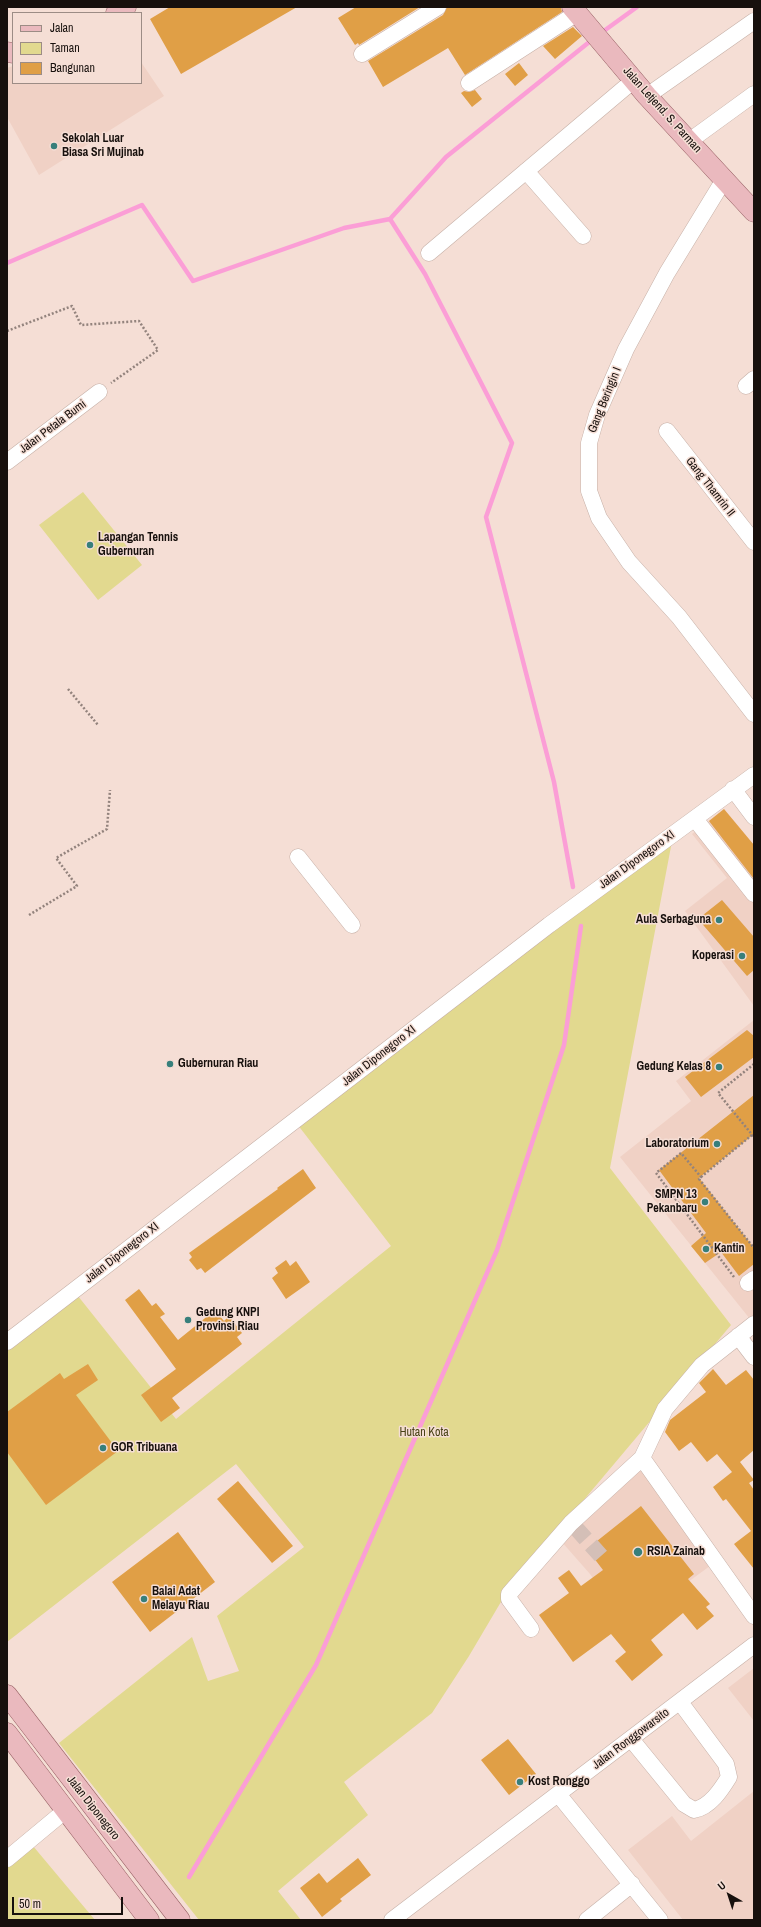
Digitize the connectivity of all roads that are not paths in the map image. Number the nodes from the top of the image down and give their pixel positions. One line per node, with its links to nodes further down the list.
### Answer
1 (438, 7): 4 (street)
2 (578, 14): 5 (main road, Jalan Letjend. S. Parman); 6 (street)
3 (754, 21): 8 (street)
4 (362, 54)
5 (634, 80): 8 (main road, Jalan Letjend. S. Parman); 10 (street)
6 (469, 83)
7 (754, 94): 9 (street)
8 (648, 96): 9 (main road, Jalan Letjend. S. Parman)
9 (688, 142): 11 (main road, Jalan Letjend. S. Parman)
10 (526, 171): 13 (street); 14 (street)
11 (724, 178): 12 (main road, Jalan Letjend. S. Parman); 19 (street, Gang Beringin I)
12 (754, 212)
13 (584, 236)
14 (429, 253)
15 (99, 392): 17 (street, Jalan Petala Bumi)
16 (667, 431): 18 (street, Gang Thamrin II)
17 (7, 462)
18 (754, 542)
19 (754, 714)
20 (754, 775): 21 (street, Jalan Diponegoro XI)
21 (733, 790): 22 (street); 23 (street, Jalan Diponegoro XI)
22 (754, 816)
23 (695, 818): 25 (street); 29 (street, Jalan Diponegoro XI)
24 (298, 857): 26 (street)
25 (754, 894)
26 (352, 925)
27 (754, 1324): 28 (street)
28 (738, 1336): 30 (street); 31 (street)
29 (7, 1342)
30 (754, 1357)
31 (642, 1458): 32 (street); 33 (street)
32 (608, 1490): 33 (street); 35 (street)
33 (703, 1546): 34 (street)
34 (754, 1616)
35 (532, 1629)
36 (754, 1645): 38 (street, Jalan Ronggowarsito)
37 (7, 1695): 46 (main road, Jalan Diponegoro)
38 (680, 1702): 40 (street, Jalan Ronggowarsito); 40 (street)
39 (7, 1733): 42 (main road, Jalan Diponegoro)
40 (631, 1739): 41 (street, Jalan Ronggowarsito)
41 (558, 1794): 44 (street); 47 (street, Jalan Ronggowarsito)
42 (66, 1810): 43 (street); 45 (main road, Jalan Diponegoro)
43 (7, 1859)
44 (632, 1884): 48 (street); 49 (street)
45 (149, 1920)
46 (180, 1920)
47 (392, 1920)
48 (586, 1920)
49 (660, 1920)

